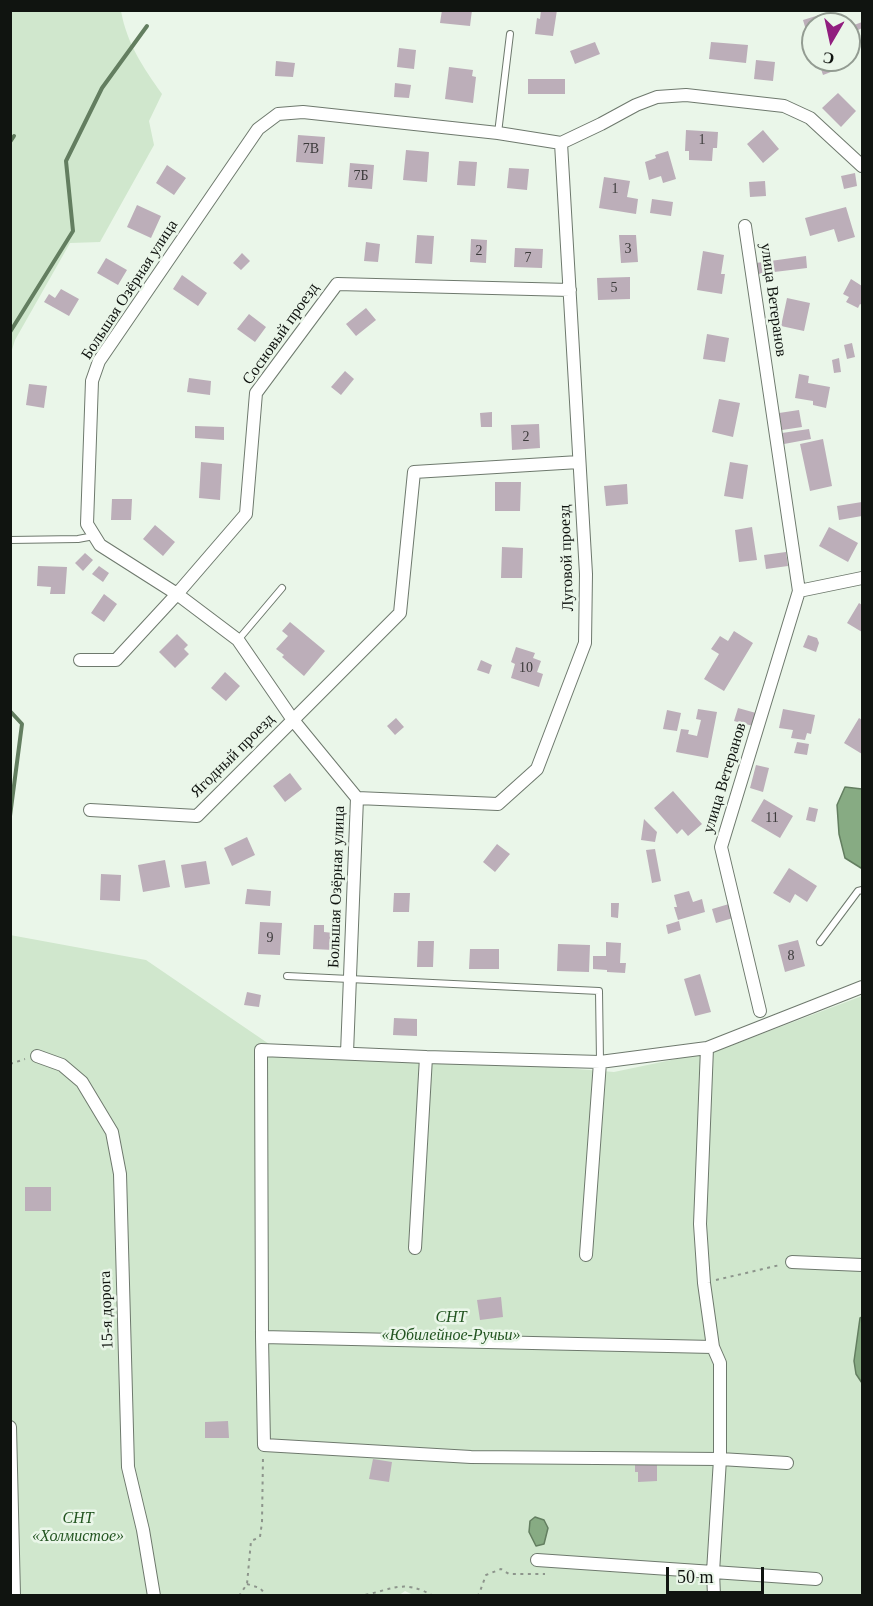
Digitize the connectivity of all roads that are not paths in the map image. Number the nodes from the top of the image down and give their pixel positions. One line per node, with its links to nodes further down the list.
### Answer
1 (510, 34): 2 (lane)
2 (498, 133): 3 (street, Большая Озёрная улица); 8 (street, Большая Озёрная улица)
3 (561, 143): 4 (street); 6 (street, Луговой проезд)
4 (862, 165)
5 (745, 226): 12 (street, улица Ветеранов)
6 (570, 290): 7 (street, Луговой проезд); 13 (street, Сосновый проезд)
7 (579, 462): 16 (street, Ягодный проезд); 17 (street, Луговой проезд)
8 (94, 536): 9 (lane); 13 (street, Большая Озёрная улица)
9 (10, 540)
10 (862, 578): 12 (street)
11 (282, 588): 14 (lane)
12 (799, 591): 24 (street, улица Ветеранов)
13 (177, 594): 14 (street, Большая Озёрная улица); 15 (street, Сосновый проезд)
14 (238, 640): 16 (street, Большая Озёрная улица)
15 (80, 660)
16 (293, 720): 17 (street, Большая Озёрная улица); 18 (street, Ягодный проезд)
17 (357, 798): 22 (street, Большая Озёрная улица)
18 (90, 810)
19 (862, 890): 20 (lane)
20 (820, 942)
21 (287, 976): 22 (lane)
22 (350, 978): 26 (street, Большая Озёрная улица); 29 (lane)
23 (862, 987): 25 (street)
24 (760, 1011)
25 (707, 1048): 29 (street); 35 (street)
26 (347, 1053): 28 (street); 34 (street)
27 (37, 1056): 43 (street, 15-я дорога)
28 (426, 1057): 29 (street); 30 (street)
29 (600, 1062): 31 (street)
30 (415, 1248)
31 (586, 1255)
32 (792, 1262): 33 (street)
33 (862, 1265)
34 (262, 1337): 35 (street); 37 (street)
35 (713, 1347): 37 (street)
36 (10, 1427): 42 (street)
37 (720, 1459): 38 (street); 40 (street)
38 (787, 1463)
39 (537, 1560): 40 (street)
40 (713, 1572): 41 (street); 44 (street)
41 (816, 1579)
42 (14, 1596)
43 (154, 1596)
44 (714, 1596)

